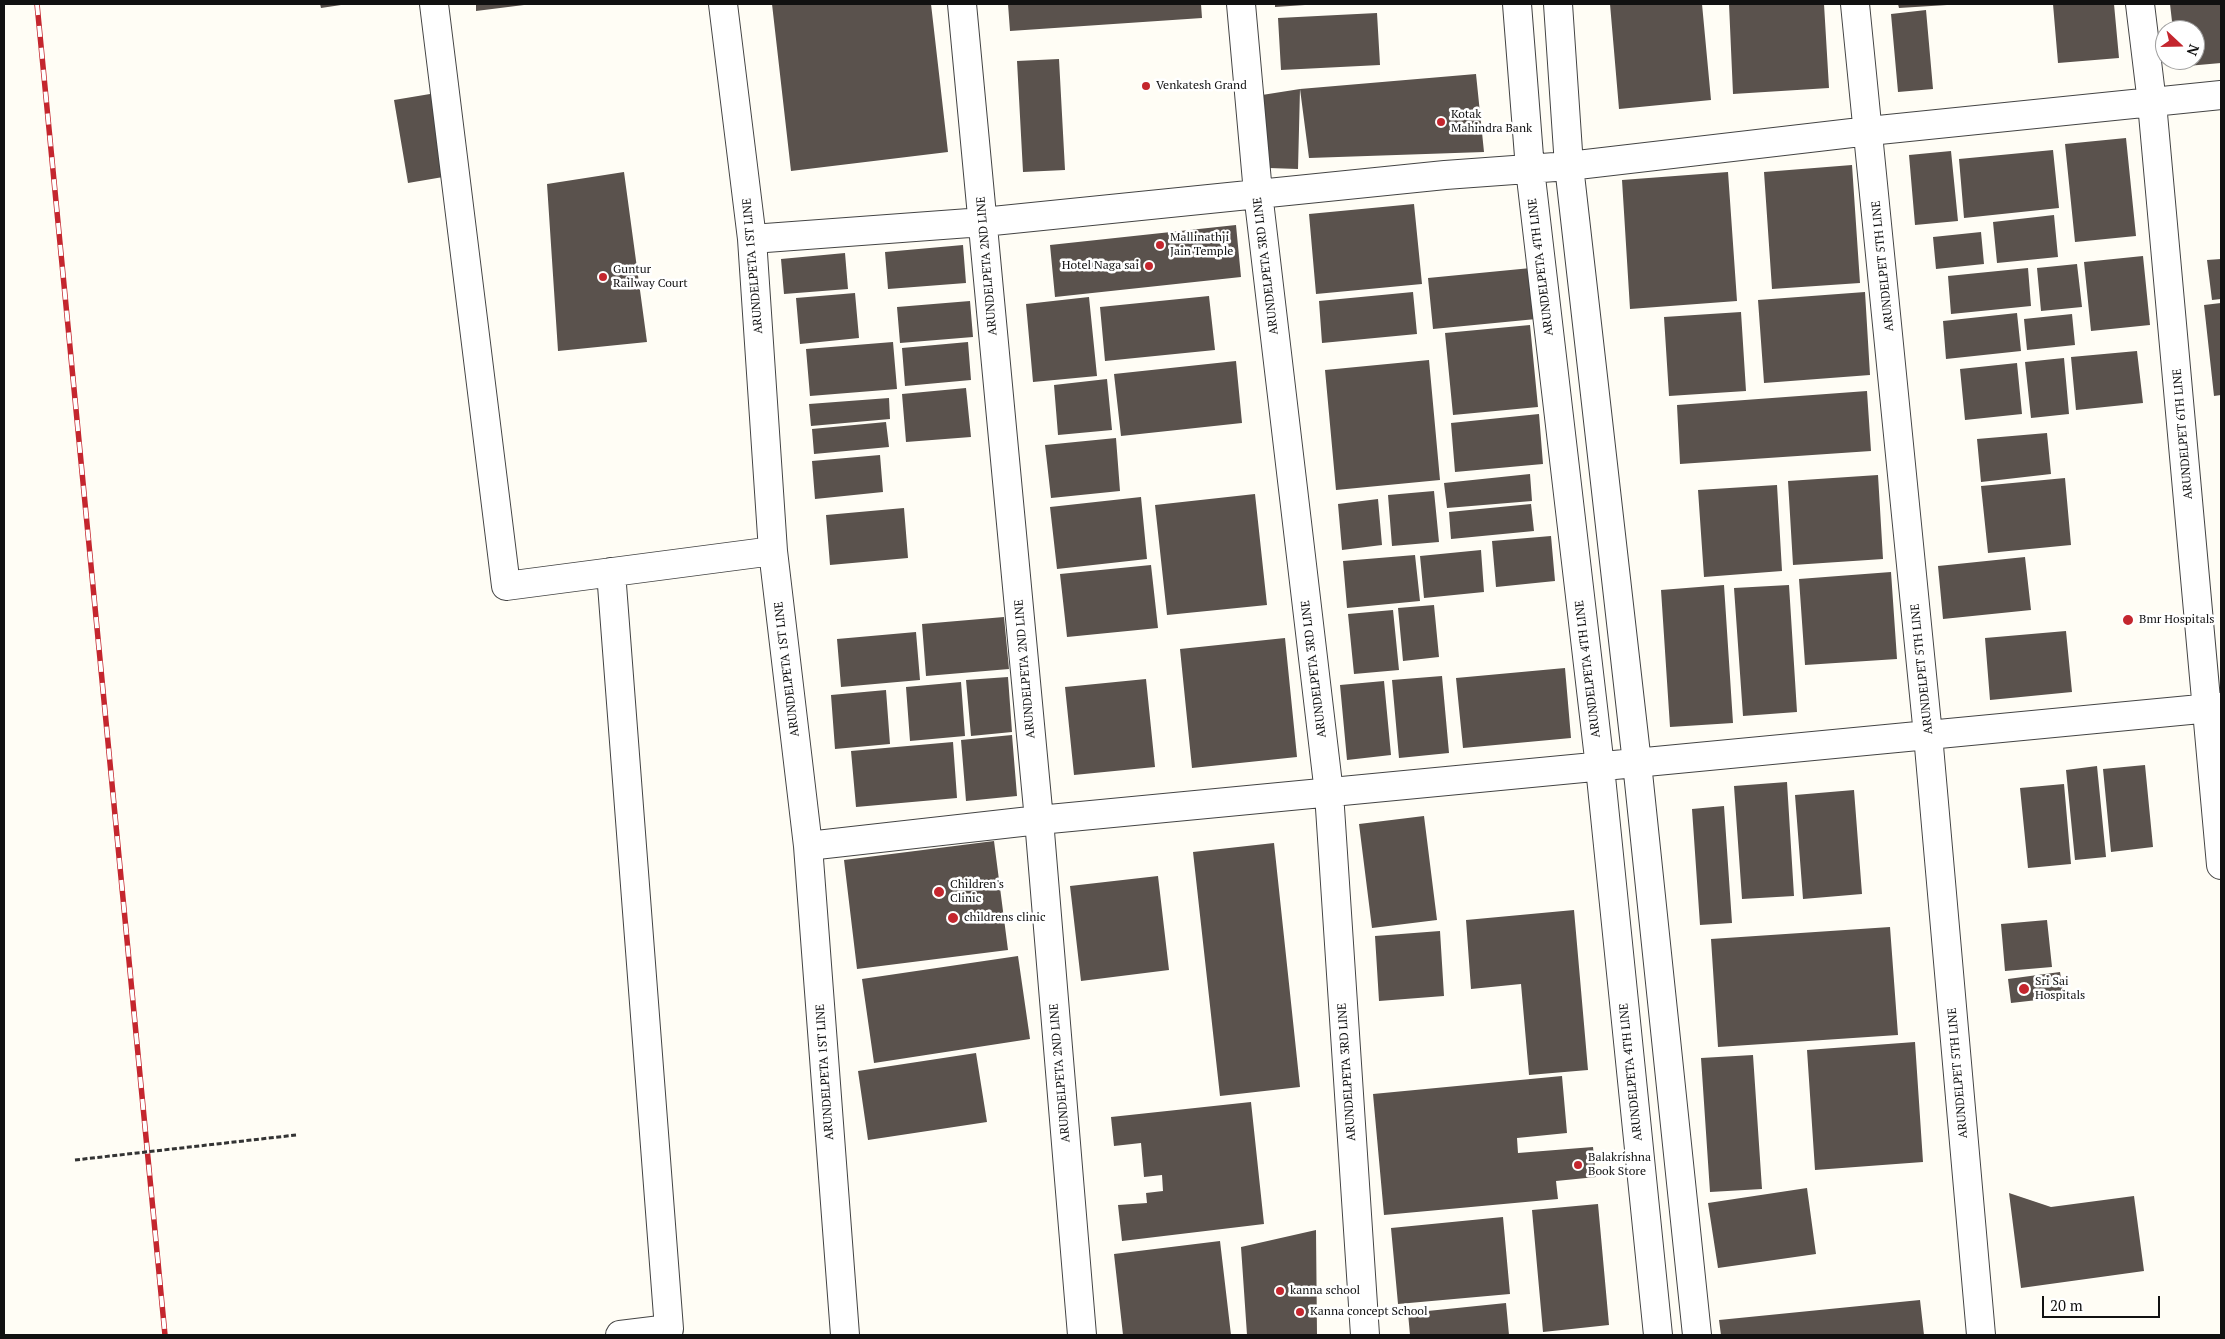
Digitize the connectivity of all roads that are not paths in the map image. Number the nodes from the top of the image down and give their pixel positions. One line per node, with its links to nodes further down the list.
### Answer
1 (434, 4): 18 (street)
2 (723, 4): 16 (street, ARUNDELPETA 1ST LINE)
3 (962, 4): 15 (street, ARUNDELPETA 2ND LINE)
4 (1241, 4): 14 (street, ARUNDELPETA 3RD LINE)
5 (1517, 4): 13 (street, ARUNDELPETA 4TH LINE)
6 (1558, 4): 12 (street)
7 (1856, 4): 11 (street, ARUNDELPET 5TH LINE)
8 (2140, 4): 10 (street, ARUNDELPET 6TH LINE)
9 (2221, 95): 10 (street)
10 (2152, 103): 11 (street); 19 (street, ARUNDELPET 6TH LINE)
11 (1870, 131): 12 (street); 20 (street, ARUNDELPET 5TH LINE)
12 (1569, 166): 13 (street); 21 (street)
13 (1530, 169): 14 (street); 22 (street, ARUNDELPETA 4TH LINE)
14 (1258, 193): 15 (street); 23 (street, ARUNDELPETA 3RD LINE)
15 (983, 222): 16 (street); 24 (street, ARUNDELPETA 2ND LINE)
16 (752, 239): 17 (street, ARUNDELPETA 1ST LINE)
17 (773, 551): 18 (street); 25 (street, ARUNDELPETA 1ST LINE)
18 (611, 572): 27 (street)
19 (2215, 707): 20 (street); 26 (street, ARUNDELPET 6TH LINE)
20 (1928, 735): 21 (street); 33 (street, ARUNDELPET 5TH LINE)
21 (1637, 763): 22 (street); 32 (street)
22 (1600, 767): 23 (street); 31 (street, ARUNDELPETA 4TH LINE)
23 (1329, 793): 24 (street); 30 (street, ARUNDELPETA 3RD LINE)
24 (1039, 820): 25 (street); 29 (street, ARUNDELPETA 2ND LINE)
25 (808, 846): 28 (street, ARUNDELPETA 1ST LINE)
26 (2221, 865)
27 (620, 1335)
28 (845, 1335)
29 (1082, 1335)
30 (1365, 1335)
31 (1658, 1335)
32 (1697, 1335)
33 (1981, 1335)

